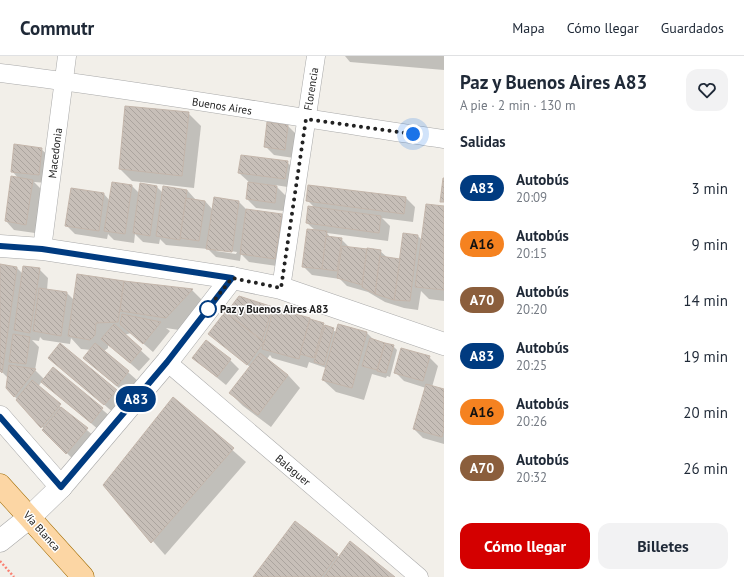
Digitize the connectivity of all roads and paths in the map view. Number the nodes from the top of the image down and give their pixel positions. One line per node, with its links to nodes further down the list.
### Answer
1 (67, 56): 4 (street, Macedonia)
2 (316, 56): 5 (street, Florencia)
3 (0, 73): 4 (street, Buenos Aires)
4 (64, 80): 5 (street, Buenos Aires); 8 (street, Macedonia)
5 (306, 119): 6 (street, Buenos Aires); 10 (street, Florencia)
6 (444, 138)
7 (0, 246): 8 (street)
8 (42, 249): 9 (street)
9 (232, 278): 10 (street); 12 (street)
10 (281, 288): 11 (street)
11 (444, 344)
12 (167, 362): 15 (street); 21 (street, Balaguer)
13 (0, 417): 15 (street)
14 (0, 485): 16 (main road, Vía Blanca)
15 (61, 487): 16 (street)
16 (30, 517): 17 (street); 20 (main road, Vía Blanca)
17 (0, 541)
18 (0, 561): 19 (path)
19 (14, 577)
20 (83, 577)
21 (419, 577)

